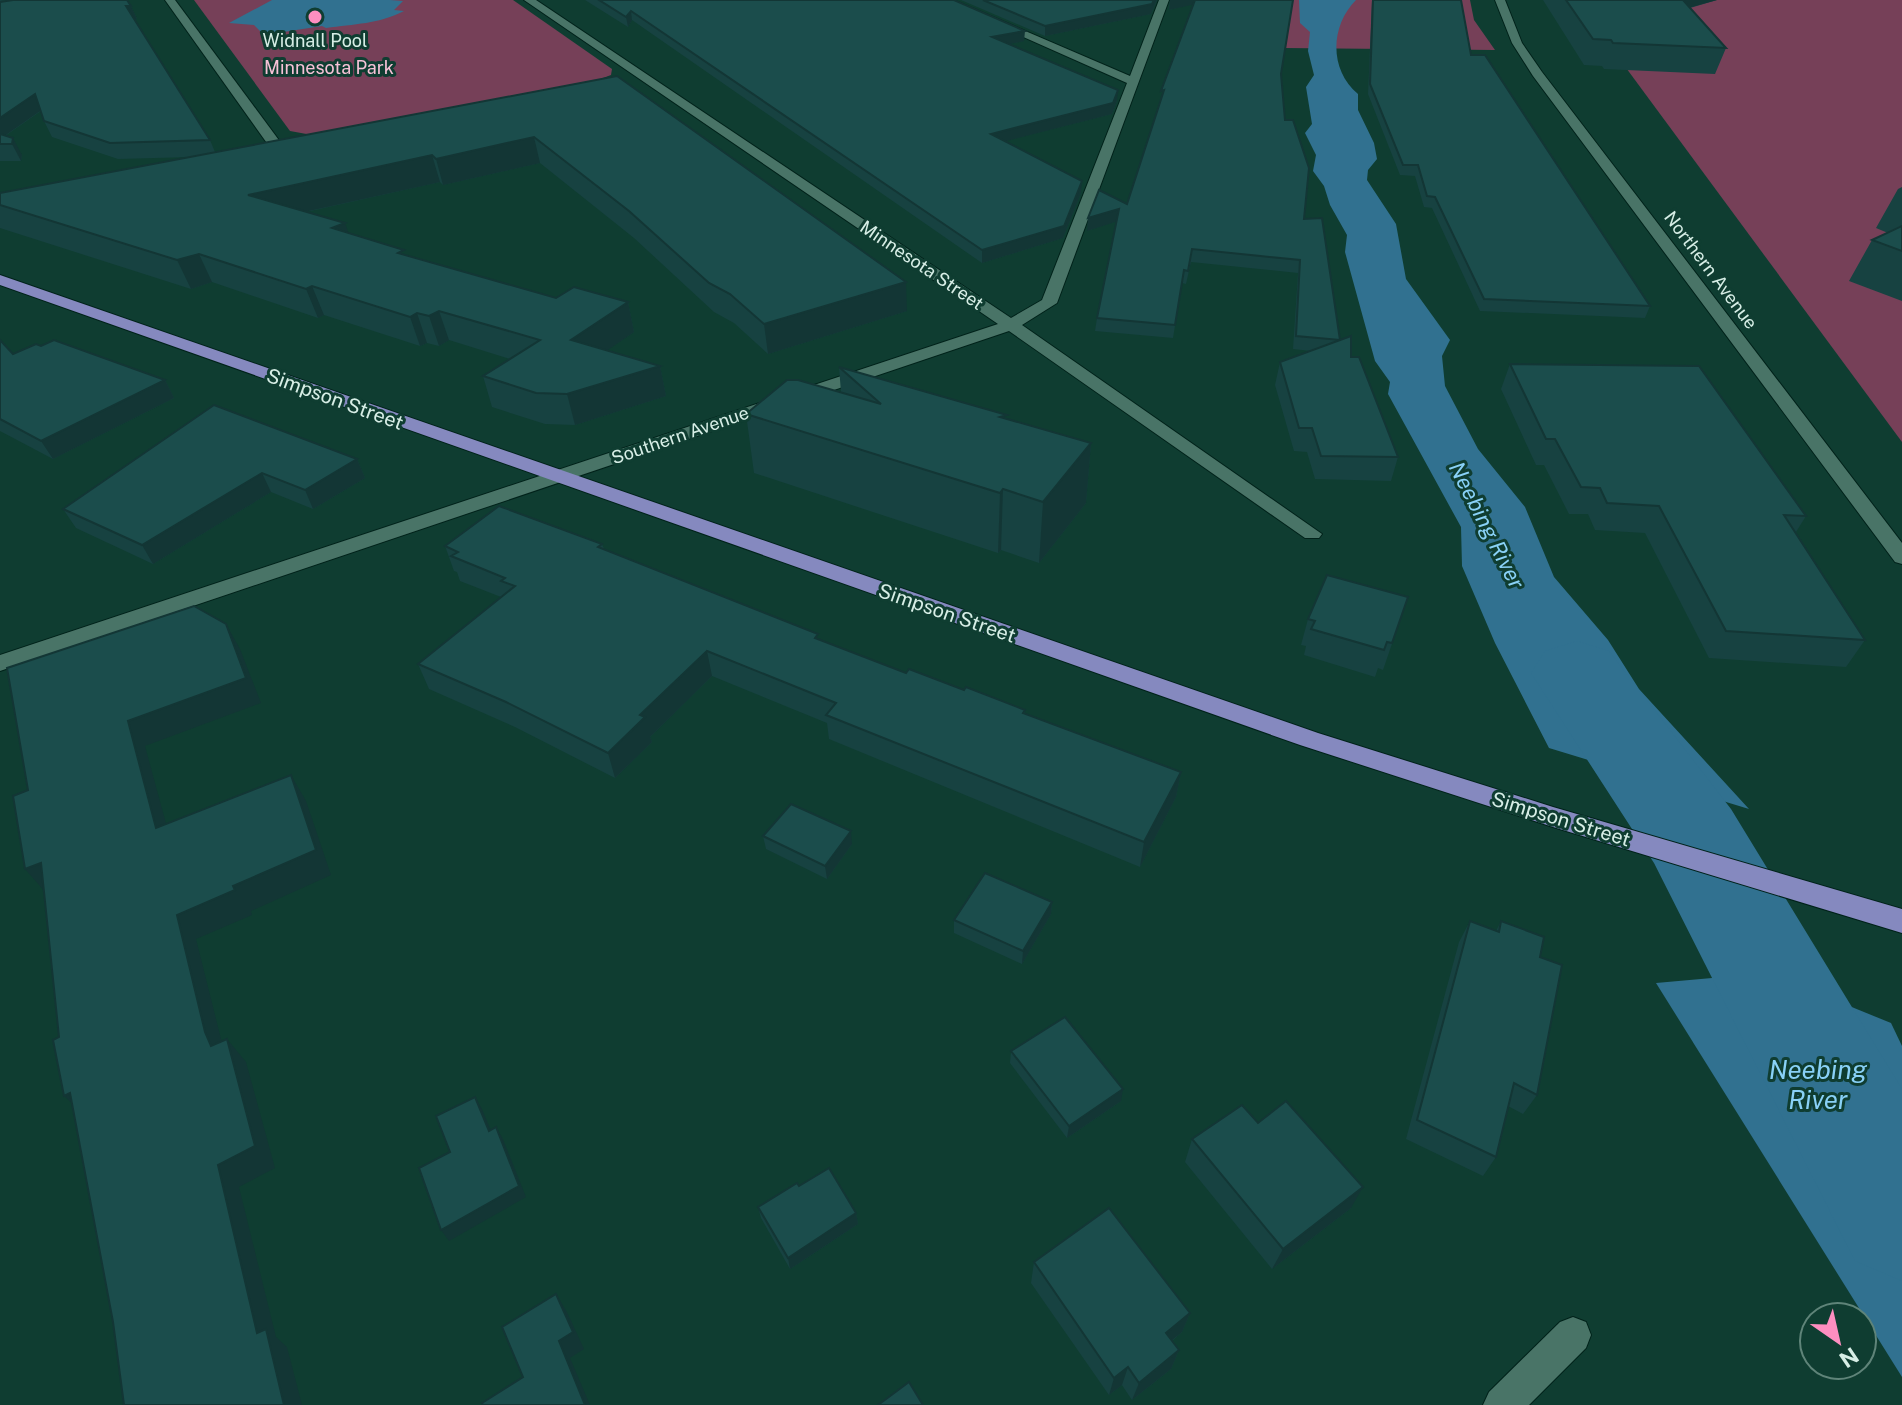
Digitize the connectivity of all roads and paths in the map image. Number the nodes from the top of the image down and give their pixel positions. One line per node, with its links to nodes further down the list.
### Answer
1 (170, 0): 9 (street)
2 (529, 0): 6 (street, Minnesota Street)
3 (945, 0): 8 (street)
4 (1164, 0): 8 (street, Southern Avenue)
5 (1500, 0): 14 (street, Northern Avenue)
6 (640, 76): 7 (street); 11 (street, Minnesota Street)
7 (618, 81)
8 (1132, 81): 11 (street, Southern Avenue)
9 (279, 150)
10 (0, 280): 12 (main road, Simpson Street)
11 (1011, 325): 12 (street, Southern Avenue); 13 (street, Minnesota Street)
12 (556, 477): 15 (street, Southern Avenue); 16 (main road, Simpson Street)
13 (1312, 534)
14 (1902, 557)
15 (0, 663)
16 (1893, 919)
17 (1573, 1335): 18 (street)
18 (1502, 1405)

